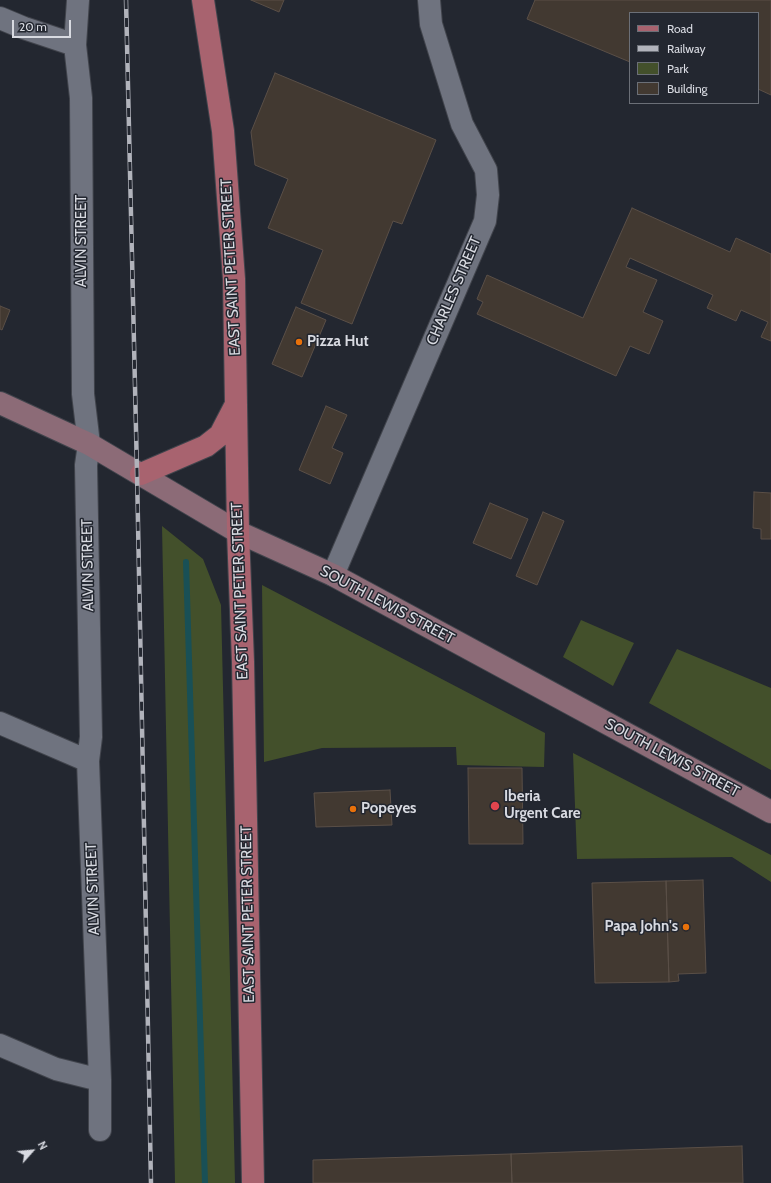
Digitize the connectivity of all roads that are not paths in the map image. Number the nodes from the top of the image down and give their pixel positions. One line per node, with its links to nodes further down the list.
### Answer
1 (78, 0): 5 (street, ALVIN STREET)
2 (203, 0): 7 (main road, EAST SAINT PETER STREET)
3 (429, 0): 11 (street, CHARLES STREET)
4 (0, 18): 5 (street)
5 (76, 45): 8 (street, ALVIN STREET)
6 (0, 403): 8 (main road, SOUTH LEWIS STREET)
7 (236, 405): 9 (main road); 10 (main road, EAST SAINT PETER STREET)
8 (88, 444): 9 (main road, SOUTH LEWIS STREET); 13 (street, ALVIN STREET)
9 (141, 474): 10 (main road, SOUTH LEWIS STREET)
10 (238, 532): 11 (main road, SOUTH LEWIS STREET); 18 (main road, EAST SAINT PETER STREET)
11 (332, 575): 14 (main road, SOUTH LEWIS STREET)
12 (0, 723): 13 (street)
13 (88, 760): 16 (street, ALVIN STREET)
14 (771, 812)
15 (0, 1045): 16 (street)
16 (100, 1080): 17 (street, ALVIN STREET)
17 (100, 1130)
18 (253, 1183)

